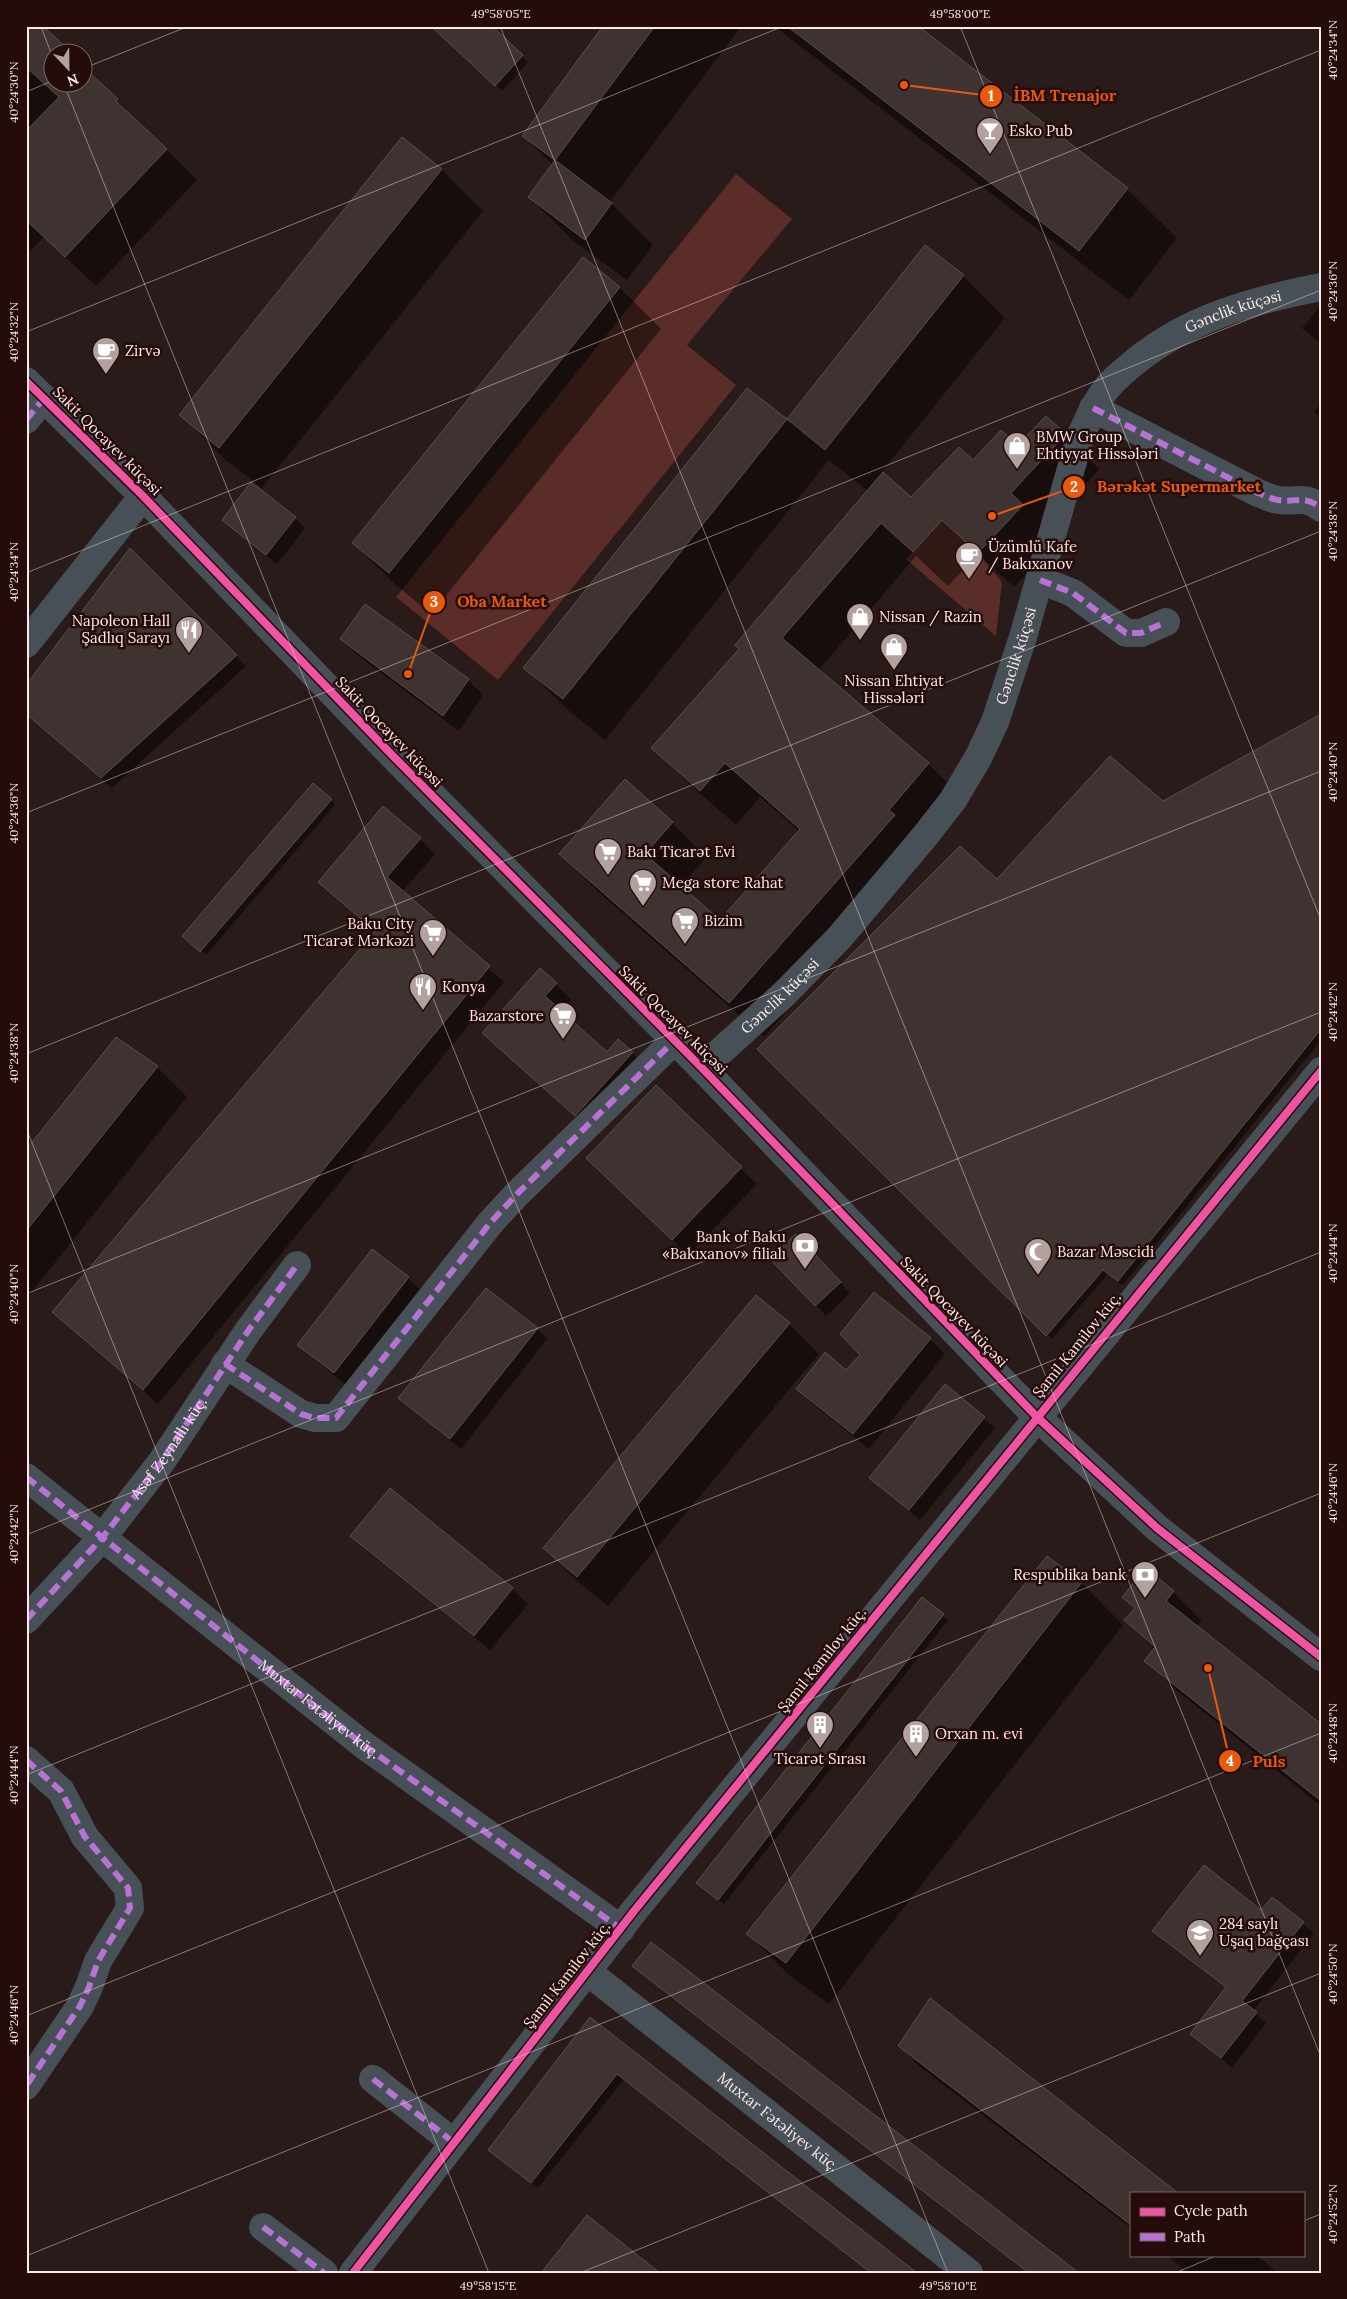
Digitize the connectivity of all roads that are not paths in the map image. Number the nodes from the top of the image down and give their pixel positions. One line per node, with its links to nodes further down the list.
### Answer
1 (1321, 288): 3 (street, Gənclik küçəsi)
2 (35, 389): 4 (street); 5 (street, Sakit Qocayev küçəsi)
3 (1093, 408): 6 (street); 7 (street, Gənclik küçəsi)
4 (26, 420)
5 (142, 496): 9 (street); 10 (street, Sakit Qocayev küçəsi)
6 (1321, 508)
7 (1040, 580): 8 (street); 11 (street, Gənclik küçəsi)
8 (1166, 622)
9 (26, 644)
10 (674, 1040): 11 (street, Sakit Qocayev küçəsi); 14 (street)
11 (702, 1068): 15 (street, Sakit Qocayev küçəsi)
12 (1321, 1070): 15 (street, Şamil Kamilov küç.)
13 (296, 1265): 14 (street, Asəf Zeynallı küç.)
14 (226, 1364): 17 (street, Asəf Zeynallı küç.)
15 (1037, 1418): 19 (street, Sakit Qocayev küçəsi); 21 (street, Şamil Kamilov küç.)
16 (26, 1477): 17 (street, Muxtar Fətəliyev küç.)
17 (102, 1538): 18 (street, Asəf Zeynallı küç.); 21 (street, Muxtar Fətəliyev küç.)
18 (26, 1620)
19 (1321, 1657)
20 (26, 1760): 24 (street)
21 (621, 1929): 22 (street, Şamil Kamilov küç.)
22 (588, 1972): 25 (street, Şamil Kamilov küç.); 29 (street, Muxtar Fətəliyev küç.)
23 (373, 2078): 25 (street)
24 (26, 2086)
25 (453, 2142): 28 (street, Şamil Kamilov küç.)
26 (263, 2227): 27 (street)
27 (324, 2273)
28 (353, 2273)
29 (968, 2273)

